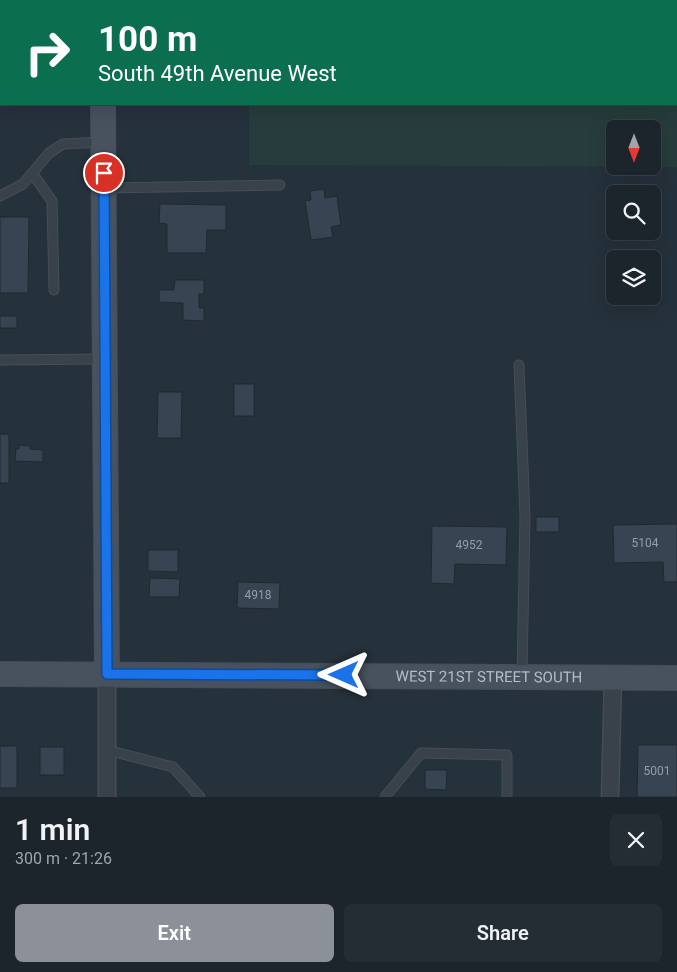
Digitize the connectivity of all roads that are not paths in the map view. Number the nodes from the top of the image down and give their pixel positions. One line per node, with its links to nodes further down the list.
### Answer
1 (104, 105): 2 (main road)
2 (104, 142): 3 (lane); 5 (main road)
3 (32, 172): 6 (lane); 7 (lane)
4 (280, 185): 5 (lane)
5 (104, 188): 8 (main road)
6 (0, 196)
7 (54, 290)
8 (104, 359): 9 (lane); 12 (main road)
9 (0, 360)
10 (519, 365): 13 (lane)
11 (0, 674): 12 (main road, WEST 21ST STREET SOUTH)
12 (107, 674): 13 (main road, WEST 21ST STREET SOUTH); 16 (street)
13 (522, 676): 14 (main road, WEST 21ST STREET SOUTH)
14 (613, 677): 15 (main road, WEST 21ST STREET SOUTH); 21 (street)
15 (677, 678)
16 (107, 750): 17 (street); 18 (lane)
17 (107, 797)
18 (200, 797)
19 (385, 797): 20 (lane)
20 (507, 797)
21 (610, 797)

